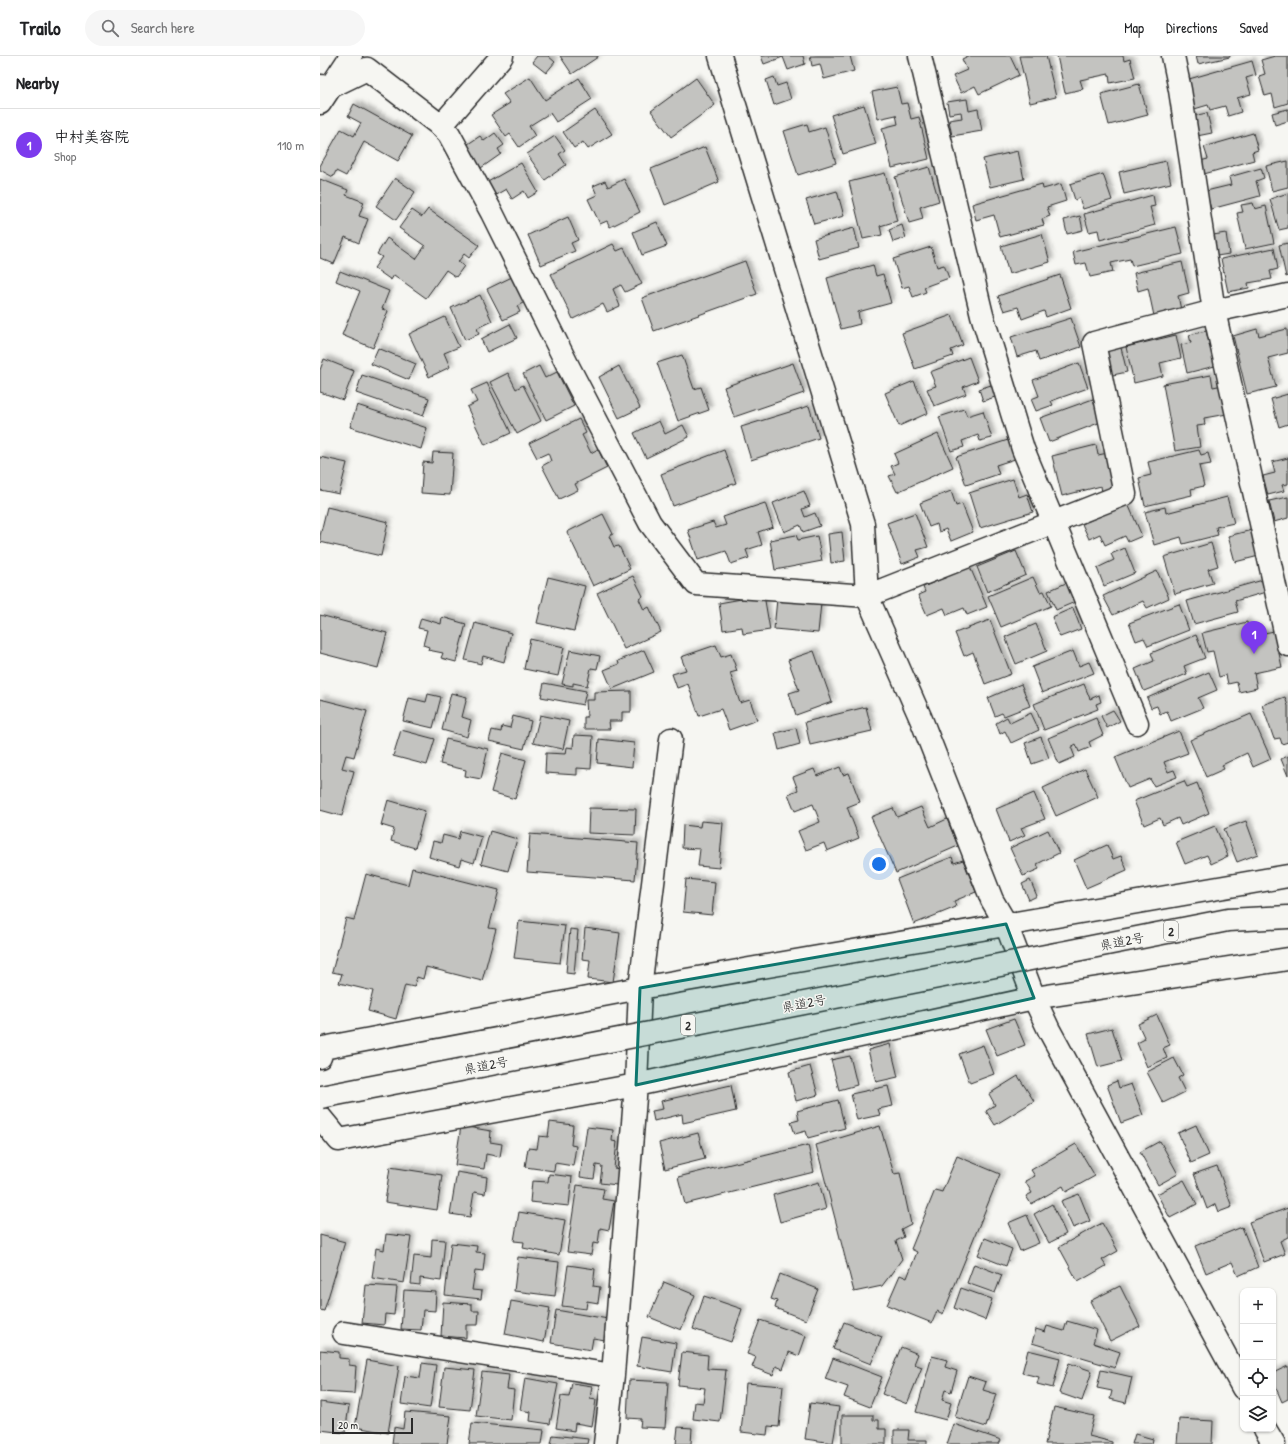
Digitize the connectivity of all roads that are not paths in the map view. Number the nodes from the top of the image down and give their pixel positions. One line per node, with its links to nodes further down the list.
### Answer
1 (351, 56): 6 (street)
2 (502, 56): 7 (street)
3 (720, 56): 11 (street)
4 (920, 56): 10 (street)
5 (1173, 56): 9 (street)
6 (323, 92): 7 (street)
7 (441, 126): 11 (street)
8 (1288, 295): 9 (street)
9 (1214, 311): 10 (street); 12 (street)
10 (1053, 521): 11 (street); 13 (street)
11 (867, 596): 17 (street)
12 (1288, 645)
13 (1136, 723)
14 (671, 739): 19 (street)
15 (1288, 876): 17 (street)
16 (1288, 917): 23 (street, 県道2号 / 2, bridge)
17 (1006, 924): 19 (street); 20 (street)
18 (1288, 959): 20 (street)
19 (640, 988): 21 (street); 22 (street)
20 (1034, 998): 22 (street); 26 (street)
21 (320, 1057)
22 (636, 1085): 23 (street); 25 (street)
23 (320, 1103)
24 (344, 1334): 25 (street)
25 (613, 1375): 29 (street)
26 (1240, 1382)
27 (1267, 1432): 30 (street)
28 (1288, 1443): 31 (street)
29 (605, 1444)
30 (1274, 1444)
31 (1284, 1444)

